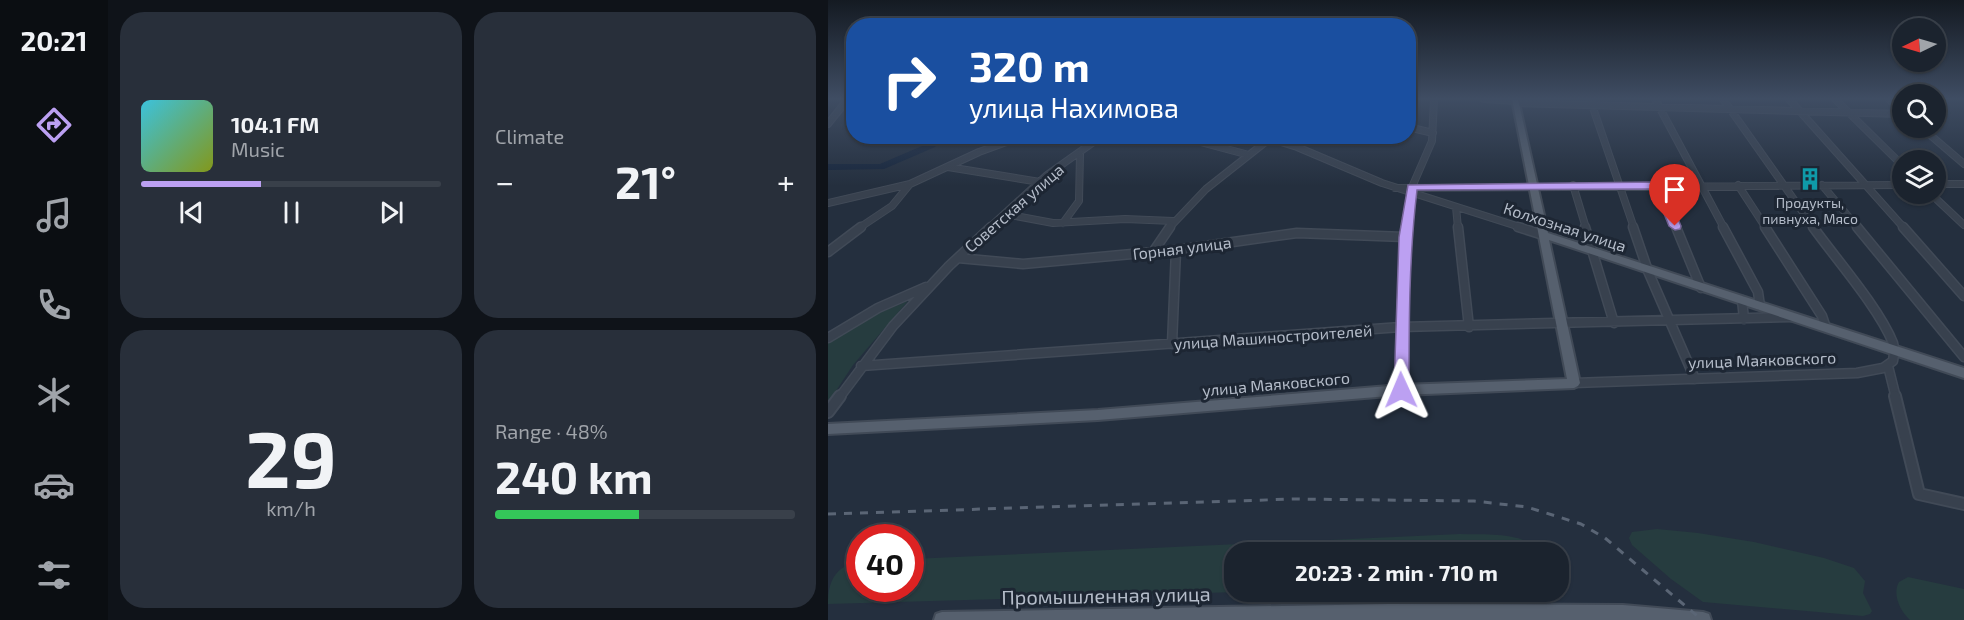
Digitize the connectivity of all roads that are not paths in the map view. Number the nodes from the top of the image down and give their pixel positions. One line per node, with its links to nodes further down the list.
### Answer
1 (1432, 128): 9 (street)
2 (1521, 128): 33 (main road)
3 (1599, 128): 25 (street)
4 (1670, 128): 27 (street)
5 (1743, 128): 29 (street)
6 (1815, 128): 31 (street)
7 (1865, 128): 18 (street)
8 (1416, 129): 9 (street)
9 (1432, 133): 36 (street)
10 (1934, 138): 19 (street)
11 (1001, 144): 20 (street)
12 (1092, 144): 16 (street, Советская улица)
13 (1208, 144): 17 (street)
14 (1261, 144): 17 (street)
15 (1288, 144): 35 (street, Колхозная улица)
16 (1080, 154): 21 (street, Советская улица); 42 (street)
17 (1249, 155): 41 (street)
18 (1892, 155)
19 (1964, 164)
20 (947, 167): 21 (street); 22 (street)
21 (1040, 182): 40 (street, Советская улица)
22 (910, 184): 37 (street); 47 (street)
23 (1946, 184): 24 (street)
24 (1964, 184)
25 (1617, 185): 26 (street); 34 (street); 51 (street)
26 (1658, 185): 27 (street); 53 (street)
27 (1700, 185): 28 (street); 56 (street)
28 (1738, 185): 29 (street); 64 (street)
29 (1782, 185): 30 (street); 67 (street)
30 (1822, 185): 31 (street); 68 (street)
31 (1866, 185): 32 (street); 54 (street)
32 (1892, 185)
33 (1532, 186): 34 (street); 36 (street); 44 (main road)
34 (1574, 186): 49 (street)
35 (1395, 188): 36 (street, Колхозная улица)
36 (1411, 190): 39 (street, Колхозная улица); 45 (street)
37 (828, 203)
38 (1942, 204): 43 (street)
39 (1456, 207): 44 (street, Колхозная улица); 63 (street)
40 (1005, 214): 42 (street); 50 (street, Советская улица)
41 (1173, 221): 42 (street); 48 (street)
42 (1063, 223)
43 (1964, 225)
44 (1543, 235): 49 (main road, Колхозная улица); 61 (main road)
45 (1405, 237): 46 (street, Горная улица); 62 (street)
46 (1176, 250): 48 (street, Горная улица); 66 (street)
47 (828, 252)
48 (1153, 252): 50 (street, Горная улица)
49 (1594, 252): 51 (main road, Колхозная улица); 60 (street)
50 (958, 258): 52 (street, Советская улица)
51 (1648, 271): 53 (main road, Колхозная улица); 59 (street)
52 (931, 285): 65 (street, Советская улица); 69 (street, Советская улица)
53 (1701, 288): 55 (main road, Колхозная улица)
54 (1964, 296)
55 (1742, 300): 56 (main road, Колхозная улица); 58 (street)
56 (1760, 306): 57 (main road, Колхозная улица)
57 (1794, 317): 58 (street, улица Машиностроителей); 64 (main road, Колхозная улица)
58 (1744, 319): 59 (street, улица Машиностроителей)
59 (1668, 321): 60 (street, улица Машиностроителей); 72 (street)
60 (1614, 322): 61 (street, улица Машиностроителей)
61 (1561, 324): 63 (street, улица Машиностроителей); 73 (main road)
62 (1401, 327): 63 (street, улица Машиностроителей); 66 (street, улица Машиностроителей); 74 (street)
63 (1469, 327)
64 (1826, 328): 67 (main road, Колхозная улица)
65 (828, 338)
66 (1172, 344): 69 (street, улица Машиностроителей)
67 (1895, 351): 70 (street); 71 (main road, Колхозная улица)
68 (1964, 357)
69 (861, 366): 75 (street, Советская улица)
70 (1888, 366): 72 (street, улица Маяковского); 77 (street)
71 (1964, 373)
72 (1695, 379): 73 (street, улица Маяковского)
73 (1574, 383): 74 (main road, улица Маяковского)
74 (1401, 390): 76 (main road, улица Маяковского)
75 (828, 412)
76 (828, 429)
77 (1964, 504)
78 (1666, 618): 79 (main road, Промышленная улица); 80 (main road, Промышленная улица)
79 (942, 620)
80 (1703, 620)

